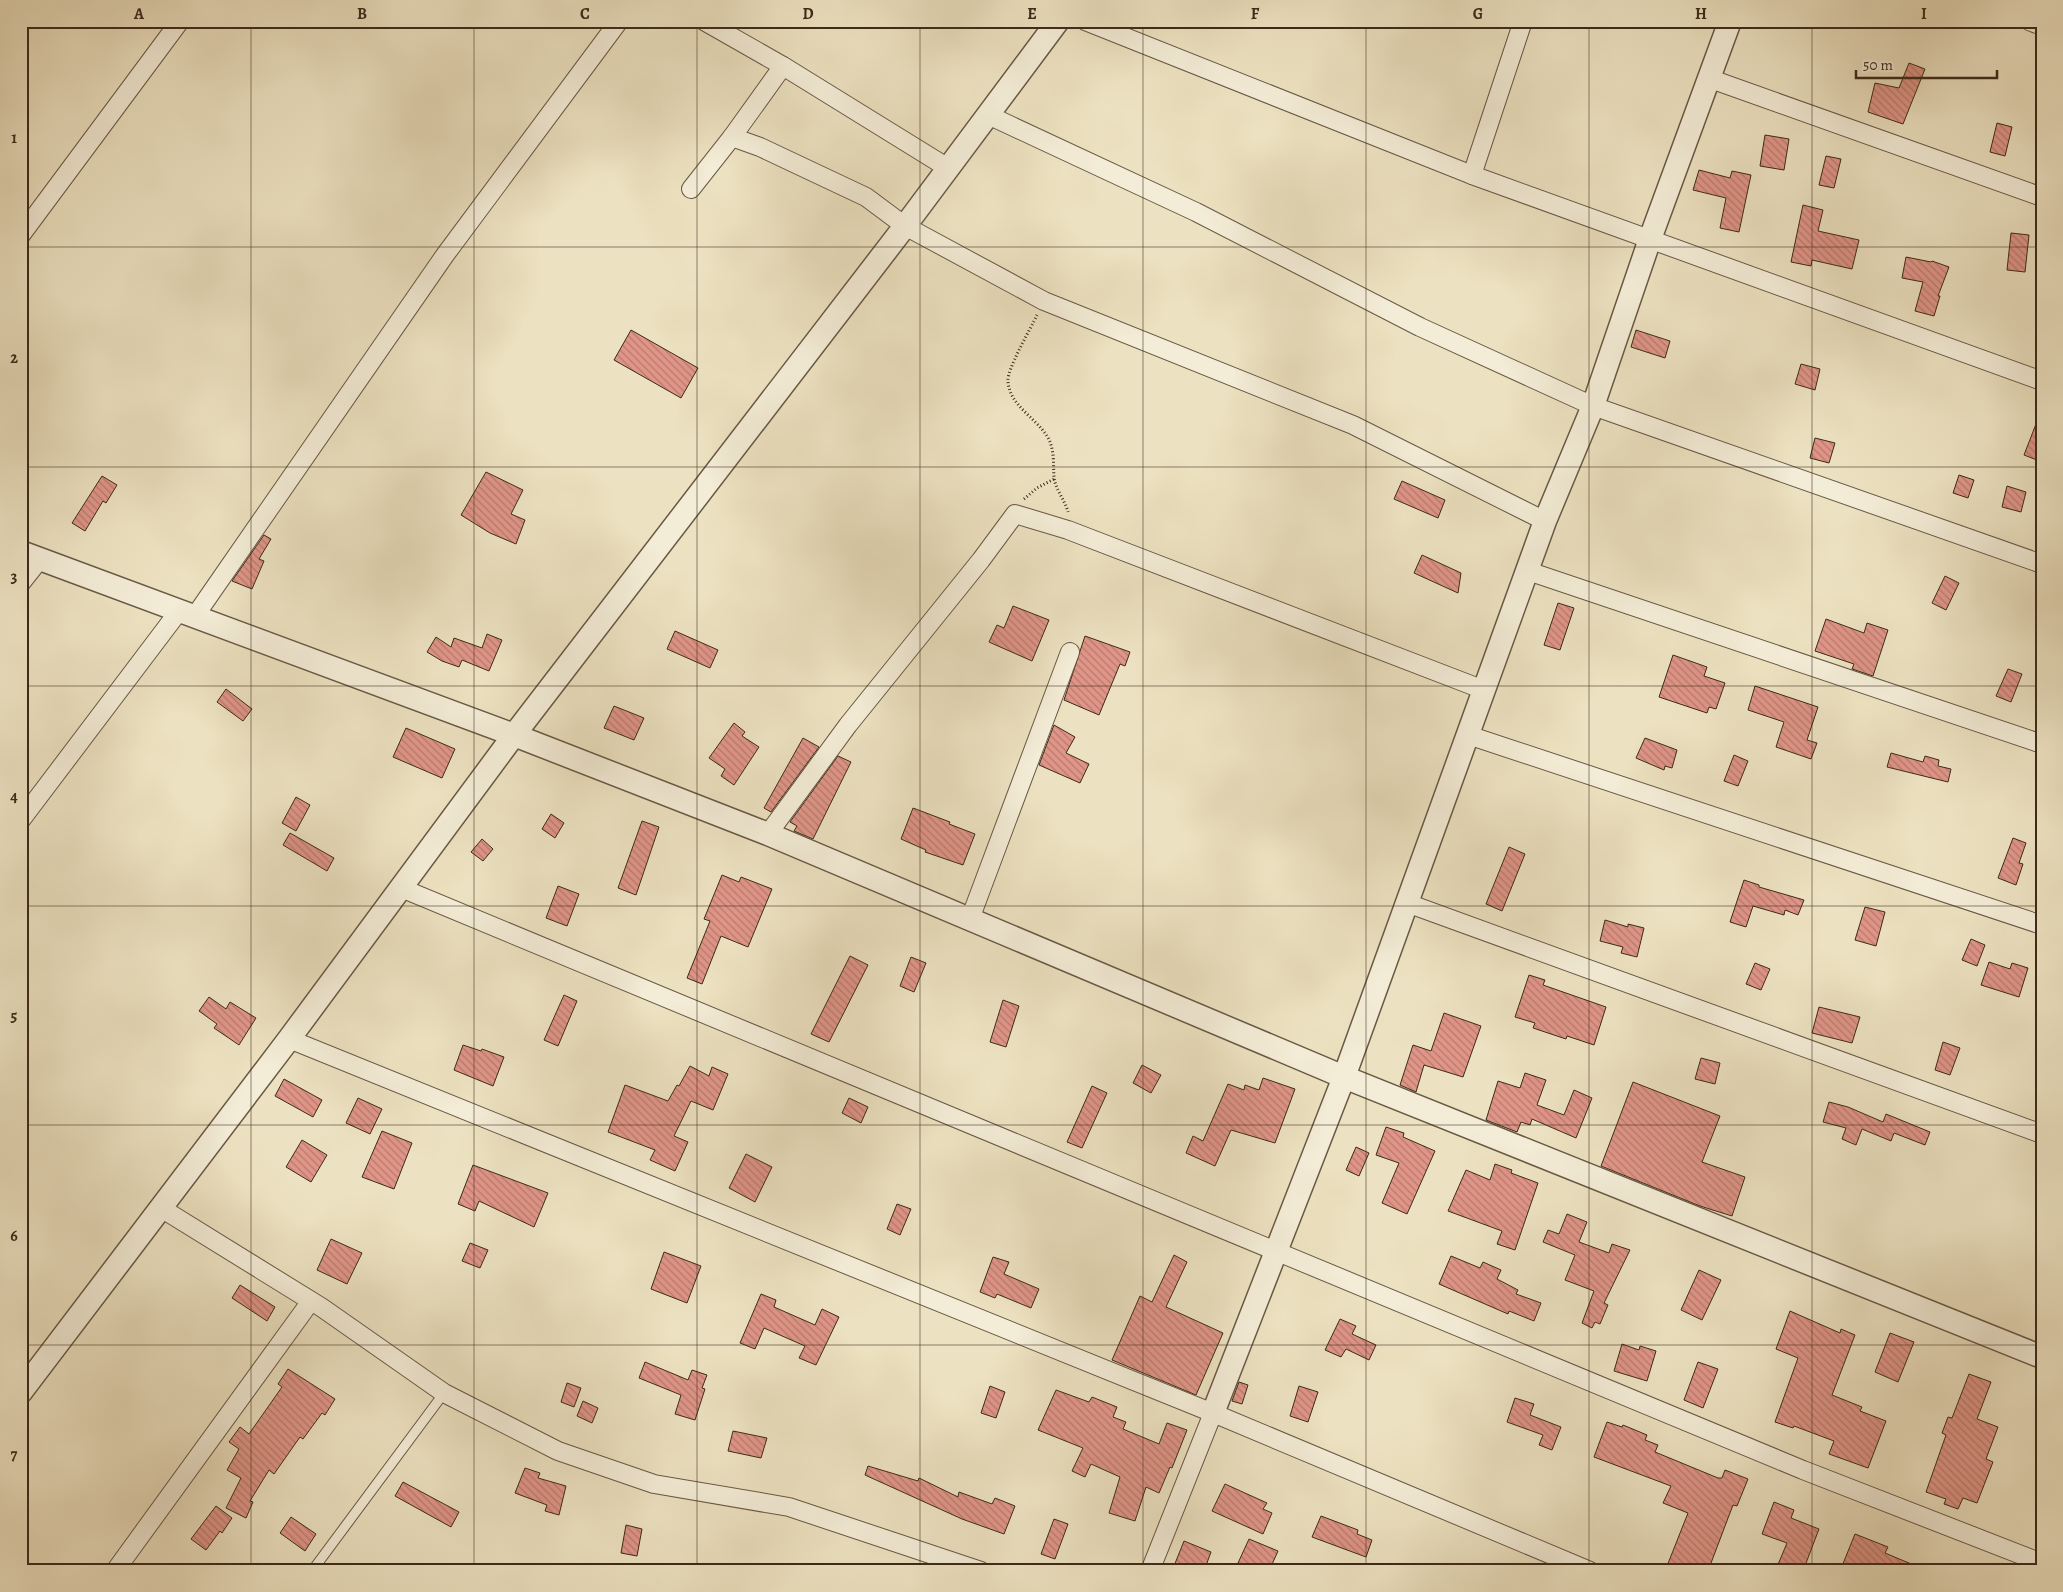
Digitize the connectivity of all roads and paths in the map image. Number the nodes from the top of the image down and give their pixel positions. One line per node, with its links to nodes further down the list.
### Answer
1 (180, 21): 19 (street)
2 (619, 21): 32 (street)
3 (704, 21): 10 (street)
4 (1058, 21): 12 (street)
5 (1086, 21): 15 (street)
6 (1523, 21): 15 (street)
7 (1730, 21): 11 (street)
8 (2029, 21): 9 (street)
9 (2042, 26)
10 (783, 66): 13 (street); 14 (street)
11 (1708, 78): 17 (street); 20 (street)
12 (988, 115): 14 (street); 23 (street)
13 (732, 137): 16 (street); 18 (street)
14 (948, 168): 18 (street)
15 (1472, 175): 20 (street)
16 (691, 190)
17 (2042, 197)
18 (905, 226): 21 (street); 35 (street)
19 (21, 235)
20 (1650, 239): 22 (street); 23 (street)
21 (1044, 301): 24 (path); 26 (street)
22 (2042, 381)
23 (1593, 406): 26 (street); 29 (street)
24 (1054, 478): 25 (path); 27 (path)
25 (1015, 514): 27 (street); 39 (street)
26 (1545, 521): 30 (street)
27 (1068, 530): 34 (street)
28 (30, 556): 31 (street); 32 (street)
29 (2042, 564)
30 (1528, 570): 34 (street); 37 (street)
31 (21, 583)
32 (187, 614): 35 (street); 38 (street)
33 (1070, 652): 42 (street)
34 (1484, 690): 36 (street)
35 (514, 735): 39 (street); 40 (street)
36 (1468, 735): 41 (street); 43 (street)
37 (2042, 744)
38 (21, 820)
39 (768, 834): 42 (street)
40 (401, 888): 44 (street); 48 (street)
41 (1407, 903): 45 (street); 46 (street)
42 (970, 919): 45 (street)
43 (2042, 925)
44 (289, 1039): 47 (street); 53 (street)
45 (1344, 1077): 48 (street); 50 (street)
46 (2042, 1134)
47 (161, 1208): 49 (street); 51 (street)
48 (1277, 1252): 53 (street); 54 (street)
49 (311, 1301): 52 (street); 55 (street)
50 (2042, 1357)
51 (21, 1392)
52 (444, 1393): 56 (lane); 57 (street)
53 (1213, 1413): 58 (street); 59 (street)
54 (2042, 1563)
55 (115, 1571)
56 (312, 1571)
57 (981, 1571)
58 (1150, 1571)
59 (1590, 1571)

